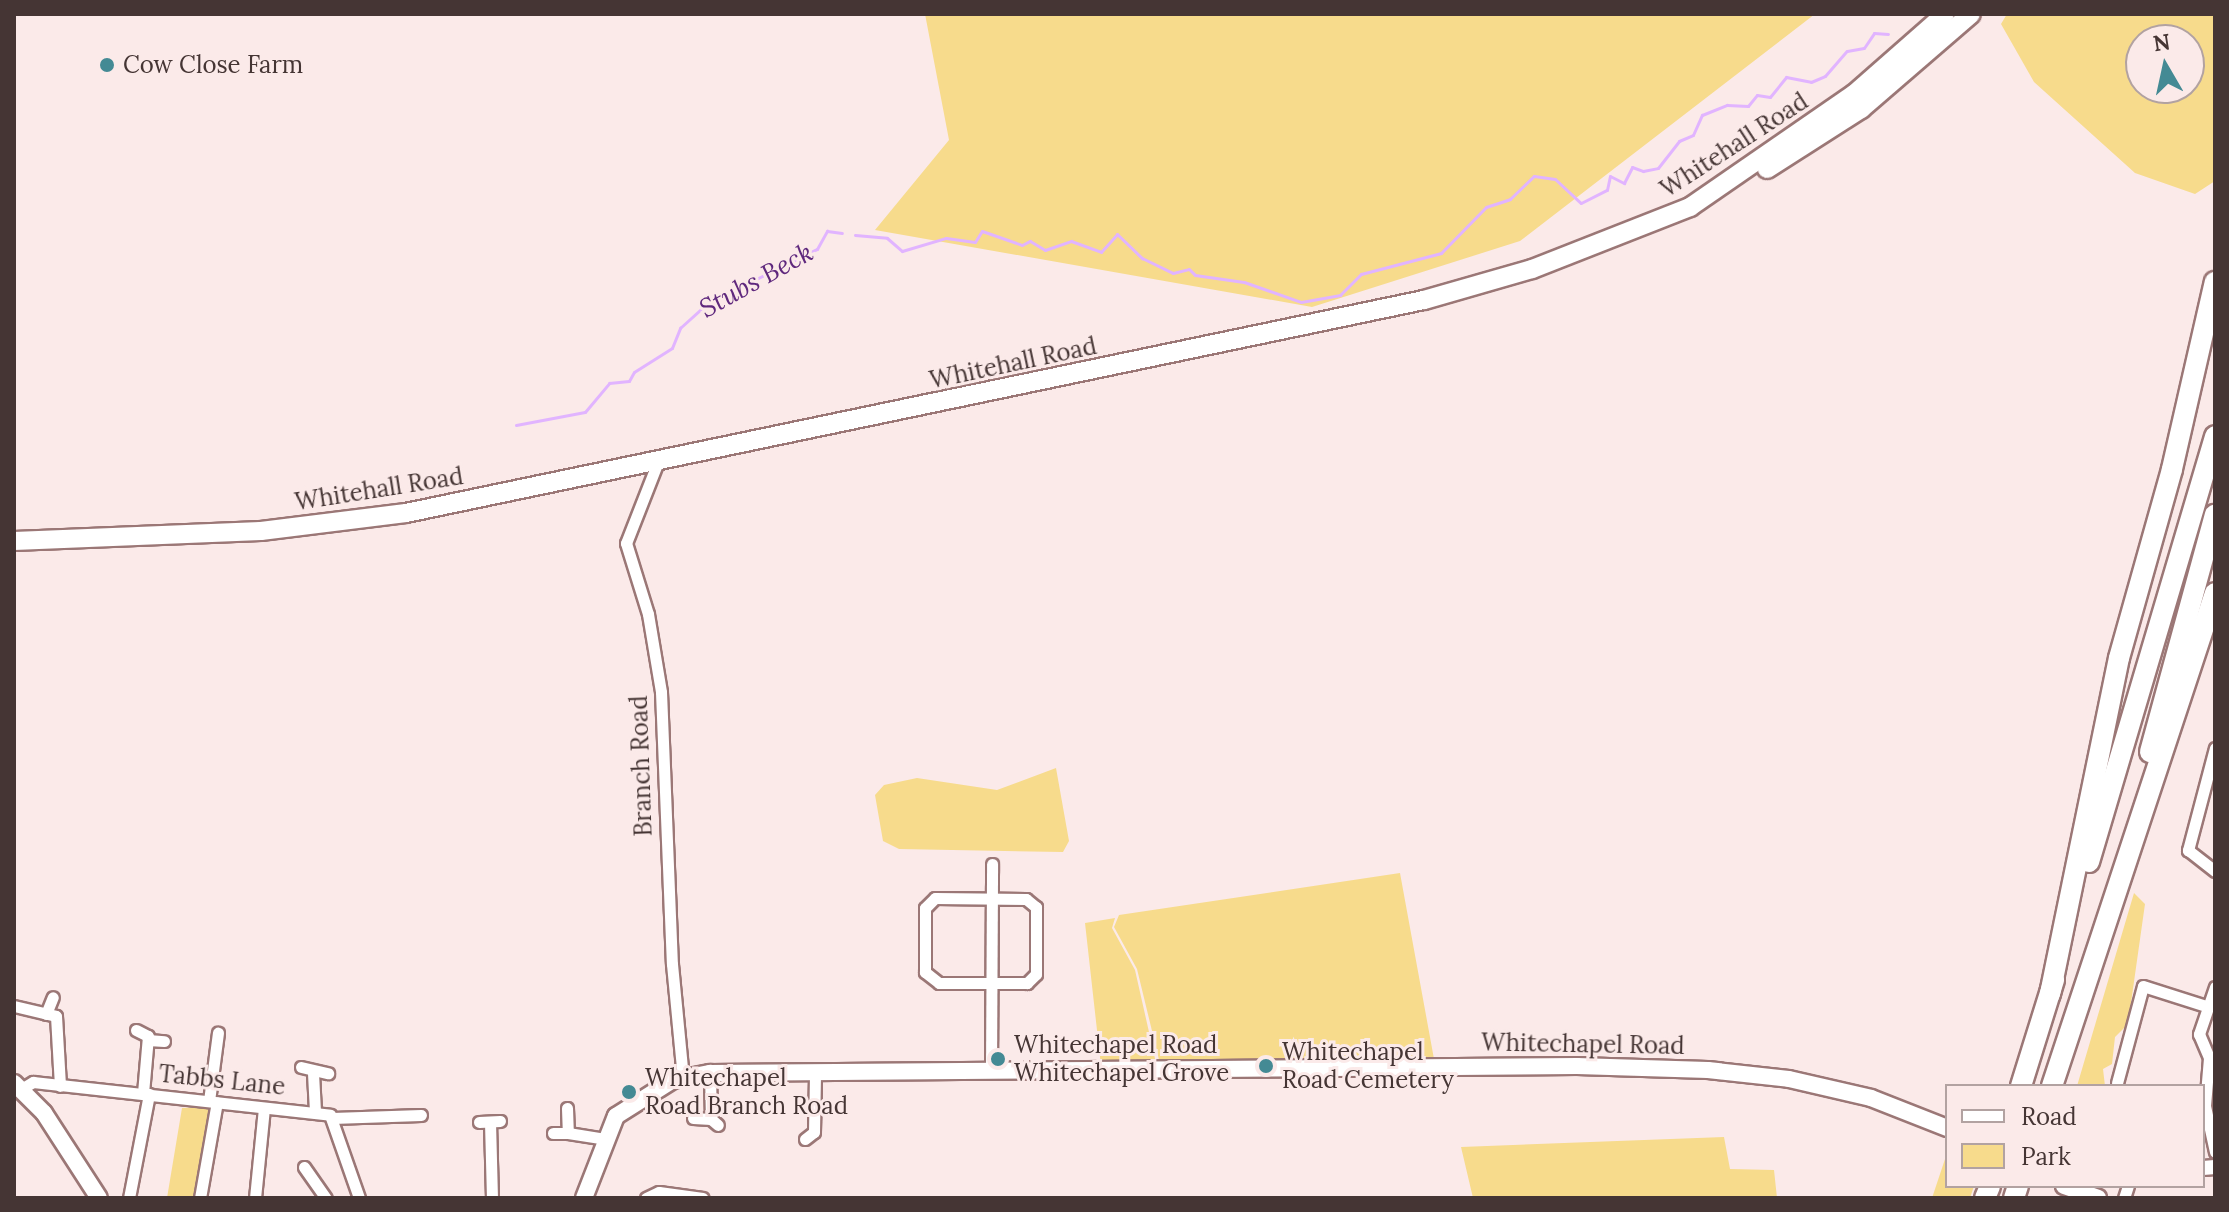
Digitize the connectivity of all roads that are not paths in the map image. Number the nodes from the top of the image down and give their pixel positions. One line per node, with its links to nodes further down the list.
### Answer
1 (1945, 14): 3 (highway, Whitehall Road)
2 (1971, 14): 3 (highway)
3 (1690, 207): 7 (highway, Whitehall Road)
4 (2215, 282): 8 (highway)
5 (2215, 344): 8 (highway)
6 (2215, 436): 19 (highway)
7 (657, 464): 10 (highway, Whitehall Road); 34 (street, Branch Road)
8 (2172, 469): 19 (highway)
9 (2215, 515): 16 (highway)
10 (14, 541)
11 (2215, 593): 16 (highway)
12 (2215, 748): 14 (street)
13 (992, 864): 15 (street)
14 (2215, 871)
15 (992, 899): 17 (street); 17 (street); 17 (street)
16 (2090, 976): 37 (highway)
17 (992, 983): 29 (street)
18 (2215, 987): 22 (street)
19 (2050, 994): 36 (highway)
20 (53, 997): 23 (street)
21 (14, 1006): 23 (street)
22 (2206, 1006): 35 (street); 48 (street)
23 (46, 1014): 39 (street)
24 (136, 1030): 26 (street)
25 (218, 1033): 41 (street)
26 (148, 1038): 27 (street); 40 (street)
27 (164, 1041)
28 (301, 1067): 30 (street)
29 (991, 1071): 33 (main road, Whitechapel Road); 50 (main road, Whitechapel Road)
30 (313, 1073): 31 (street); 44 (street)
31 (328, 1073)
32 (710, 1073): 33 (main road, Whitechapel Road); 34 (main road, Whitechapel Road); 47 (street)
33 (815, 1075): 54 (street)
34 (683, 1078): 53 (main road, Whitechapel Road)
35 (2117, 1083)
36 (2022, 1084)
37 (2053, 1084)
38 (19, 1085): 39 (street, Tabbs Lane); 60 (main road)
39 (60, 1086): 40 (street, Tabbs Lane)
40 (146, 1094): 41 (street, Tabbs Lane); 61 (street)
41 (213, 1101): 42 (street, Tabbs Lane); 62 (street)
42 (264, 1108): 44 (street, Tabbs Lane); 63 (street)
43 (567, 1108): 52 (street)
44 (315, 1112): 46 (street, Tabbs Lane)
45 (421, 1115): 46 (street)
46 (332, 1118): 65 (street)
47 (693, 1118)
48 (2205, 1120): 55 (street)
49 (490, 1122): 66 (street)
50 (1945, 1127)
51 (553, 1133): 52 (street)
52 (568, 1133): 53 (street)
53 (607, 1139): 59 (main road, Whitechapel Road)
54 (805, 1139)
55 (2215, 1152)
56 (304, 1167): 64 (street)
57 (2073, 1188): 58 (main road)
58 (2094, 1193)
59 (590, 1195)
60 (99, 1198)
61 (129, 1198)
62 (200, 1198)
63 (255, 1198)
64 (326, 1198)
65 (359, 1198)
66 (492, 1198)
67 (646, 1198): 68 (street)
68 (703, 1198)

